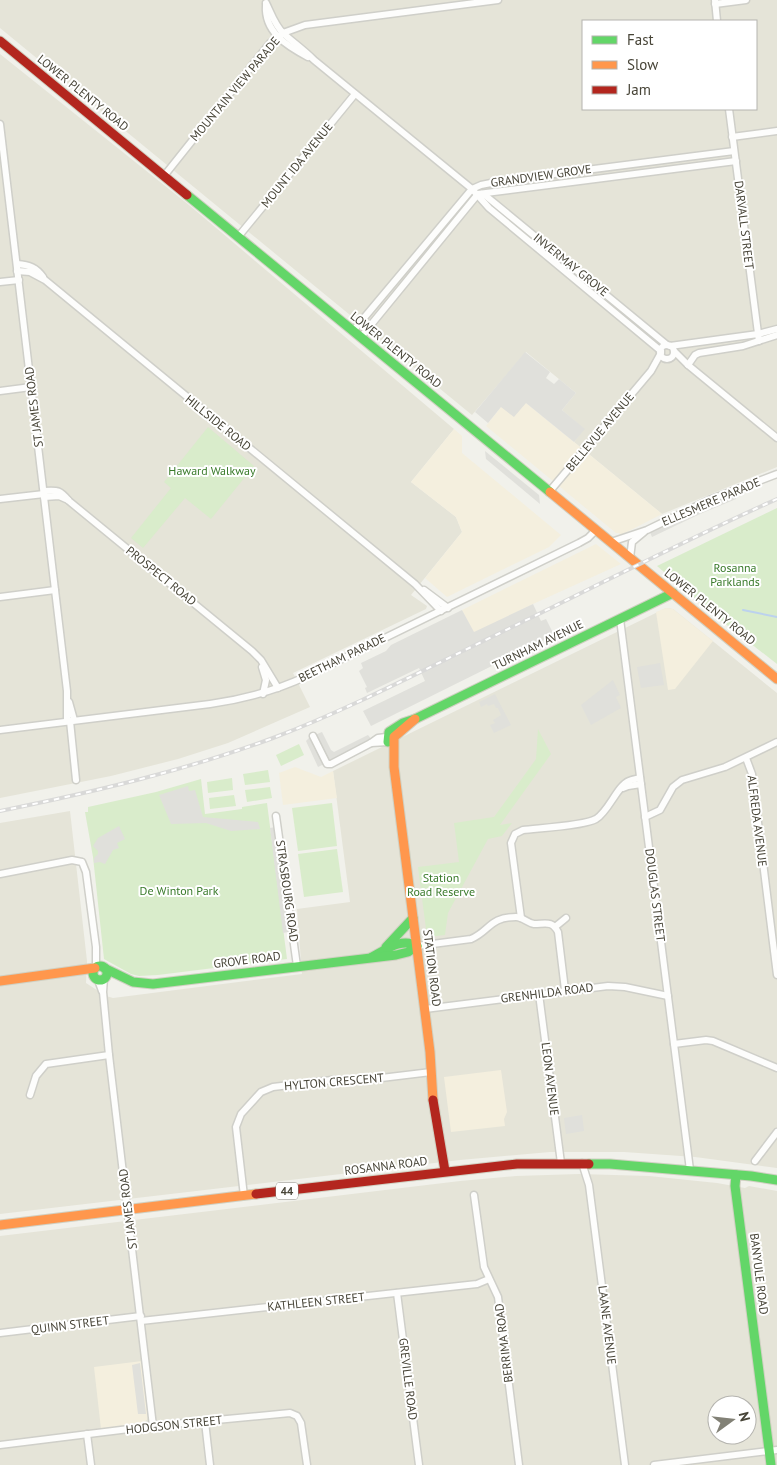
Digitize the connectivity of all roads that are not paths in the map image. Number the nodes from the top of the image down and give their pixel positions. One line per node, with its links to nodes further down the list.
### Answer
1 (498, 0): 6 (street, MOUNTAIN VIEW PARADE)
2 (746, 0): 4 (street)
3 (266, 1): 6 (street, INVERMAY GROVE)
4 (715, 2): 5 (street)
5 (718, 20)
6 (280, 35): 8 (street, INVERMAY GROVE); 16 (street, MOUNTAIN VIEW PARADE)
7 (0, 41): 16 (main road, LOWER PLENTY ROAD)
8 (355, 94): 17 (street, INVERMAY GROVE); 19 (street, MOUNT IDA AVENUE)
9 (729, 110): 13 (street, DARVALL STREET)
10 (0, 124): 12 (street, ST JAMES ROAD)
11 (777, 131): 13 (street)
12 (0, 132): 20 (street, ST JAMES ROAD)
13 (732, 137): 14 (street, DARVALL STREET)
14 (734, 151): 15 (street, DARVALL STREET); 17 (street, GRANDVIEW GROVE)
15 (736, 161): 18 (street, GRANDVIEW GROVE); 26 (street, DARVALL STREET)
16 (164, 176): 19 (main road, LOWER PLENTY ROAD)
17 (472, 189): 18 (street, INVERMAY GROVE); 24 (street)
18 (479, 195): 24 (street, GRANDVIEW GROVE); 27 (street, INVERMAY GROVE); 28 (street, INVERMAY GROVE)
19 (238, 236): 24 (main road, LOWER PLENTY ROAD)
20 (17, 268): 21 (street, ST JAMES ROAD); 43 (street, HILLSIDE ROAD)
21 (19, 280): 22 (street); 32 (street, ST JAMES ROAD)
22 (0, 282)
23 (777, 329): 26 (street)
24 (357, 334): 36 (main road, LOWER PLENTY ROAD)
25 (777, 335): 26 (street)
26 (758, 338): 27 (street); 30 (street)
27 (671, 347): 28 (street, BELLEVUE AVENUE); 29 (street); 30 (street, INVERMAY GROVE)
28 (661, 352): 29 (street, INVERMAY GROVE); 31 (street, BELLEVUE AVENUE)
29 (669, 358): 30 (street, INVERMAY GROVE); 31 (street, BELLEVUE AVENUE)
30 (688, 365): 34 (street, INVERMAY GROVE)
31 (650, 371): 36 (street, BELLEVUE AVENUE)
32 (31, 387): 33 (street); 37 (street, ST JAMES ROAD)
33 (0, 390)
34 (777, 438)
35 (777, 475): 40 (street, ELLESMERE PARADE)
36 (549, 492): 39 (main road, LOWER PLENTY ROAD)
37 (44, 494): 38 (street); 44 (street, ST JAMES ROAD); 50 (street, PROSPECT ROAD)
38 (0, 499)
39 (596, 530): 41 (main road, LOWER PLENTY ROAD); 47 (street, BEETHAM PARADE)
40 (647, 530): 41 (street, ELLESMERE PARADE); 42 (street, ELLESMERE PARADE)
41 (611, 542): 42 (main road, LOWER PLENTY ROAD)
42 (630, 558): 45 (main road, LOWER PLENTY ROAD)
43 (415, 584): 47 (street, HILLSIDE ROAD); 48 (street, HILLSIDE ROAD)
44 (55, 590): 46 (street); 54 (street, ST JAMES ROAD)
45 (673, 594): 49 (main road, TURNHAM AVENUE); 51 (main road, LOWER PLENTY ROAD)
46 (0, 597)
47 (448, 608): 48 (street, BEETHAM PARADE)
48 (441, 611): 52 (street, BEETHAM PARADE)
49 (620, 619): 57 (main road, TURNHAM AVENUE); 61 (street, DOUGLAS STREET)
50 (252, 651): 52 (street, PROSPECT ROAD); 53 (street, PROSPECT ROAD)
51 (777, 679)
52 (278, 688): 53 (street, BEETHAM PARADE)
53 (263, 694): 54 (street, BEETHAM PARADE)
54 (70, 721): 55 (street, BEETHAM PARADE); 60 (street, ST JAMES ROAD)
55 (0, 730)
56 (313, 736): 57 (street)
57 (391, 737): 67 (main road, STATION ROAD)
58 (777, 742): 59 (street)
59 (746, 758): 62 (street); 76 (street, ALFREDA AVENUE)
60 (76, 780)
61 (641, 781): 63 (street, DOUGLAS STREET); 68 (street)
62 (663, 806): 63 (street); 65 (street)
63 (644, 810): 65 (street, DOUGLAS STREET)
64 (276, 816): 74 (street, STRASBOURG ROAD)
65 (645, 817): 80 (street, DOUGLAS STREET)
66 (0, 874): 75 (street, ST JAMES ROAD)
67 (413, 918): 71 (main road, STATION ROAD); 72 (main road)
68 (520, 918): 70 (street); 71 (street, GROVE ROAD)
69 (566, 918): 70 (street)
70 (555, 927): 78 (street)
71 (417, 946): 72 (main road, GROVE ROAD); 73 (main road, GROVE ROAD); 81 (main road, STATION ROAD)
72 (382, 951): 73 (main road, GROVE ROAD)
73 (372, 957): 74 (main road, GROVE ROAD)
74 (296, 966): 75 (main road, GROVE ROAD)
75 (100, 973): 77 (main road, GROVE ROAD); 83 (street, ST JAMES ROAD)
76 (777, 975)
77 (0, 981)
78 (565, 990): 79 (street, GRENHILDA ROAD); 80 (street, GRENHILDA ROAD)
79 (540, 994): 81 (street, GRENHILDA ROAD); 89 (street, LEON AVENUE)
80 (668, 996): 82 (street, DOUGLAS STREET)
81 (425, 1008): 85 (main road, STATION ROAD)
82 (674, 1044): 84 (street); 91 (street, DOUGLAS STREET)
83 (109, 1055): 86 (street); 97 (street, ST JAMES ROAD)
84 (777, 1068)
85 (431, 1072): 92 (main road, STATION ROAD); 96 (street, HYLTON CRESCENT)
86 (30, 1095)
87 (777, 1132): 88 (street)
88 (755, 1161)
89 (561, 1163): 90 (main road, ROSANNA ROAD / 44); 92 (main road, ROSANNA ROAD / 44)
90 (587, 1163): 91 (main road, ROSANNA ROAD / 44); 113 (street, LAANE AVENUE)
91 (690, 1170): 93 (main road, ROSANNA ROAD / 44)
92 (445, 1171): 96 (main road, ROSANNA ROAD / 44)
93 (736, 1175): 94 (main road, ROSANNA ROAD / 44); 107 (main road, BANYULE ROAD)
94 (777, 1180)
95 (474, 1195): 99 (street, BERRIMA ROAD)
96 (244, 1196): 97 (main road, ROSANNA ROAD / 44)
97 (128, 1210): 98 (main road, ROSANNA ROAD / 44); 101 (street, ST JAMES ROAD)
98 (0, 1224)
99 (489, 1278): 100 (street, KATHLEEN STREET); 112 (street, BERRIMA ROAD)
100 (397, 1293): 101 (street, KATHLEEN STREET); 111 (street, GREVILLE ROAD)
101 (141, 1319): 102 (street, QUINN STREET); 104 (street, ST JAMES ROAD)
102 (0, 1333)
103 (205, 1422): 104 (street, HODGSON STREET); 109 (street); 110 (street, HODGSON STREET)
104 (153, 1426): 105 (street, HODGSON STREET)
105 (87, 1434): 106 (street, HODGSON STREET); 108 (street)
106 (0, 1444)
107 (773, 1450): 114 (street); 115 (main road, BANYULE ROAD)
108 (90, 1465)
109 (210, 1465)
110 (307, 1465)
111 (419, 1465)
112 (519, 1465)
113 (624, 1465)
114 (654, 1465)
115 (771, 1465)

